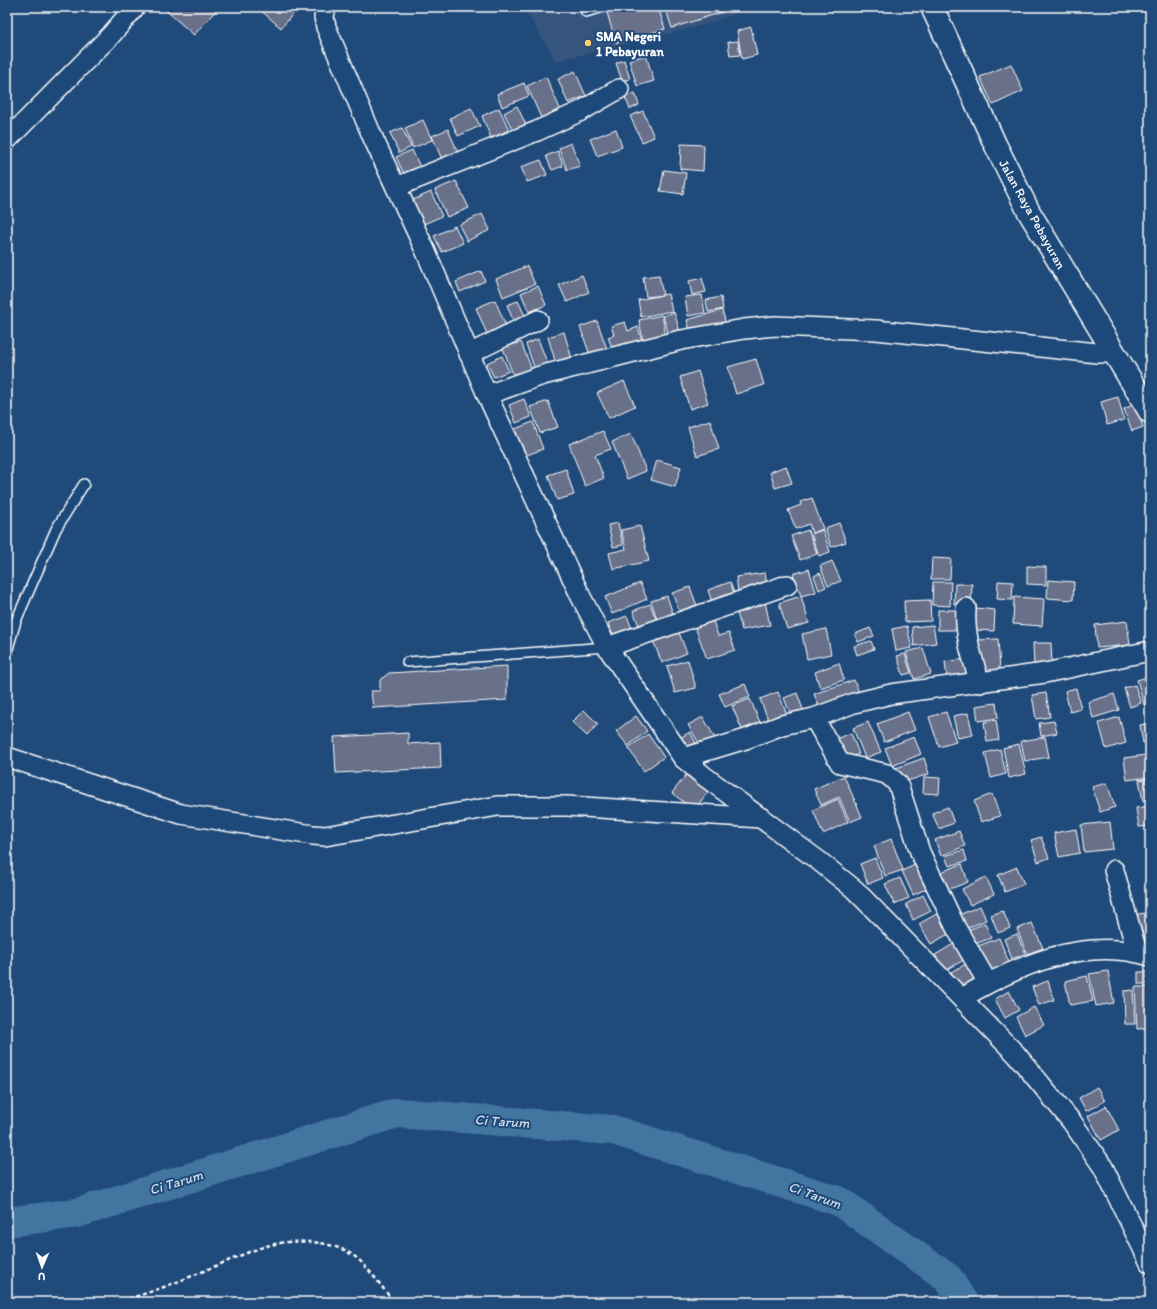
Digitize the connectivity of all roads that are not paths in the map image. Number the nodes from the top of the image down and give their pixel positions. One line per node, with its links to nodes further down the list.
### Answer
1 (134, 7): 7 (street)
2 (326, 7): 8 (street)
3 (604, 7): 5 (lane)
4 (932, 7): 10 (main road, Jalan Raya Pebayuran)
5 (586, 12)
6 (619, 89): 8 (street)
7 (7, 140)
8 (396, 186): 11 (street)
9 (538, 320): 11 (street)
10 (1113, 353): 12 (street); 13 (main road, Jalan Raya Pebayuran)
11 (469, 354): 12 (street)
12 (487, 395): 17 (street)
13 (1150, 412)
14 (84, 484): 19 (lane)
15 (787, 584): 17 (street)
16 (966, 608): 21 (street)
17 (607, 647): 20 (lane); 24 (street)
18 (1150, 651): 21 (street)
19 (7, 652)
20 (407, 662)
21 (980, 683): 22 (street)
22 (814, 718): 24 (street); 28 (street)
23 (7, 757): 25 (street)
24 (683, 758): 25 (street)
25 (762, 818): 29 (street)
26 (1114, 870): 27 (street)
27 (1144, 954): 28 (street)
28 (988, 983): 29 (street)
29 (962, 998): 30 (street)
30 (1150, 1263)

